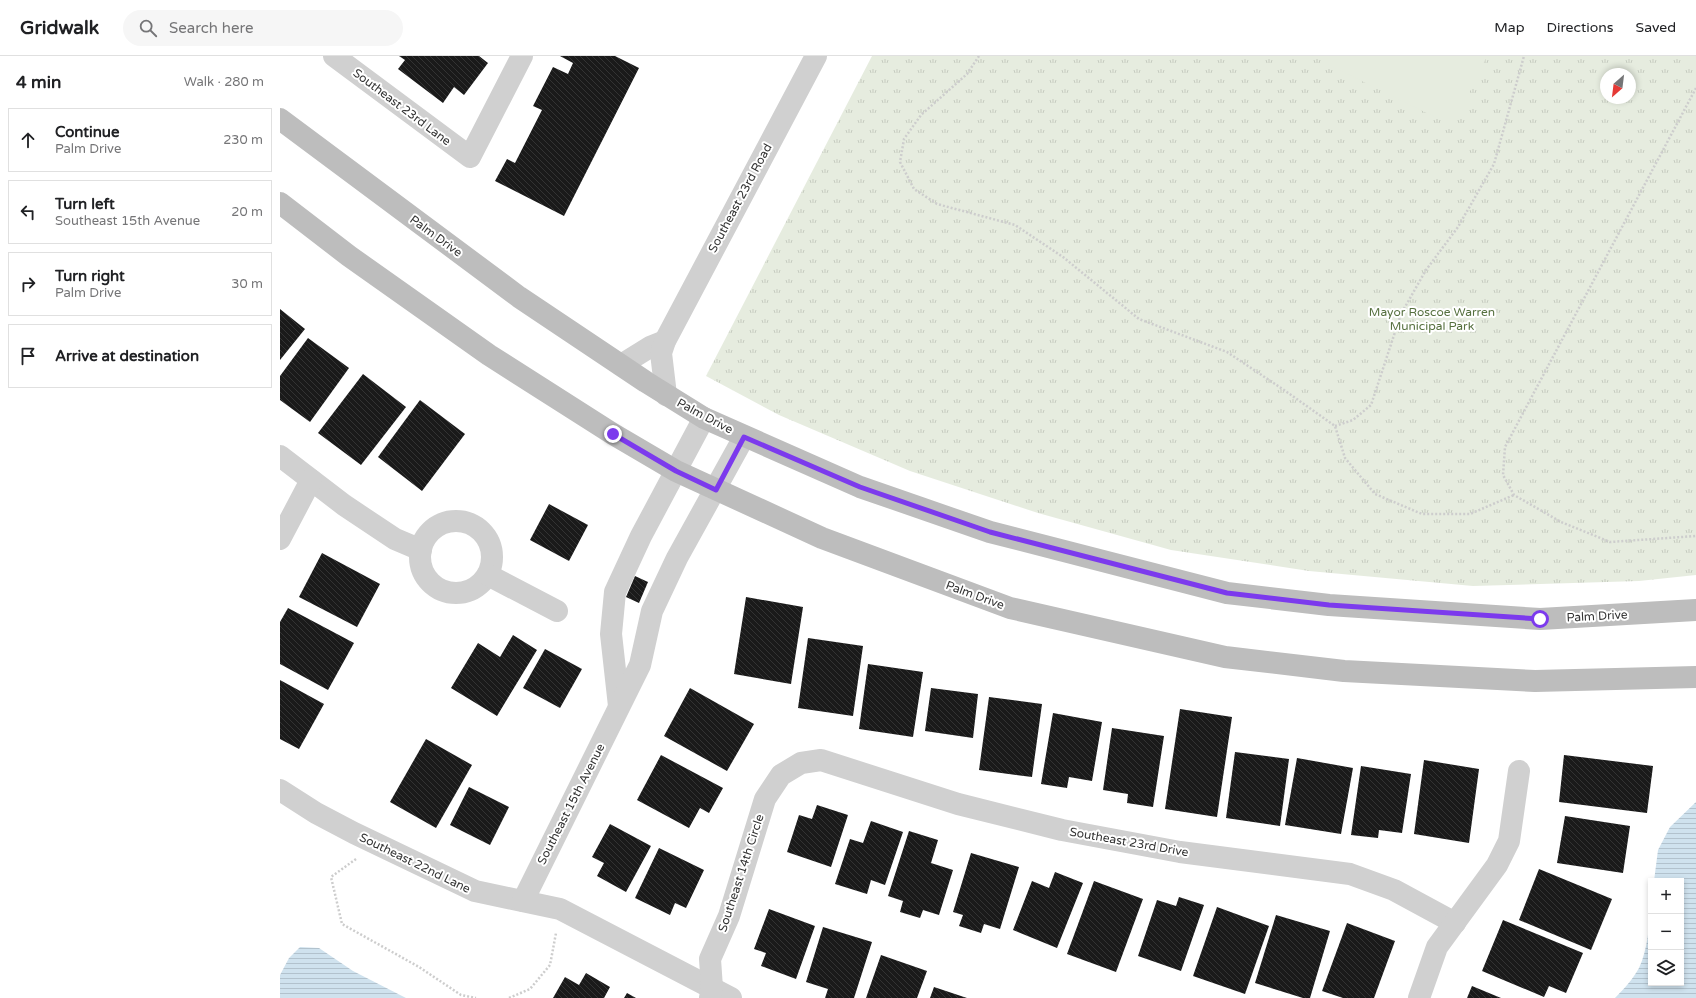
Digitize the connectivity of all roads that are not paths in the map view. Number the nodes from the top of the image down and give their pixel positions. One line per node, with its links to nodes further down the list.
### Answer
1 (334, 56): 2 (street, Southeast 23rd Lane)
2 (522, 56)
3 (816, 56): 6 (street, Southeast 23rd Road)
4 (280, 119): 7 (main road, Palm Drive)
5 (280, 203): 12 (main road, Palm Drive)
6 (665, 340): 7 (street); 8 (street, Southeast 23rd Road)
7 (621, 365): 8 (main road, Palm Drive)
8 (666, 394): 9 (main road, Palm Drive)
9 (704, 418): 10 (main road, Palm Drive); 12 (street)
10 (744, 437): 14 (street, Southeast 15th Avenue); 18 (main road, Palm Drive)
11 (280, 456): 13 (street)
12 (676, 471): 14 (main road, Palm Drive); 21 (street)
13 (311, 480): 15 (street); 16 (street)
14 (716, 490): 20 (main road, Palm Drive); 21 (street, Southeast 15th Avenue)
15 (280, 539)
16 (421, 550): 17 (street); 17 (street)
17 (488, 575): 19 (street)
18 (1696, 610)
19 (557, 611)
20 (1696, 676)
21 (620, 707): 25 (street, Southeast 15th Avenue)
22 (802, 762): 26 (street, Southeast 23rd Drive); 27 (street, Southeast 14th Circle)
23 (1519, 771): 26 (street)
24 (280, 790): 25 (street, Southeast 22nd Lane)
25 (523, 901): 27 (street, Southeast 22nd Lane)
26 (1455, 923): 29 (street)
27 (710, 993): 28 (street, Southeast 22nd Lane)
28 (731, 998)
29 (1419, 998)

